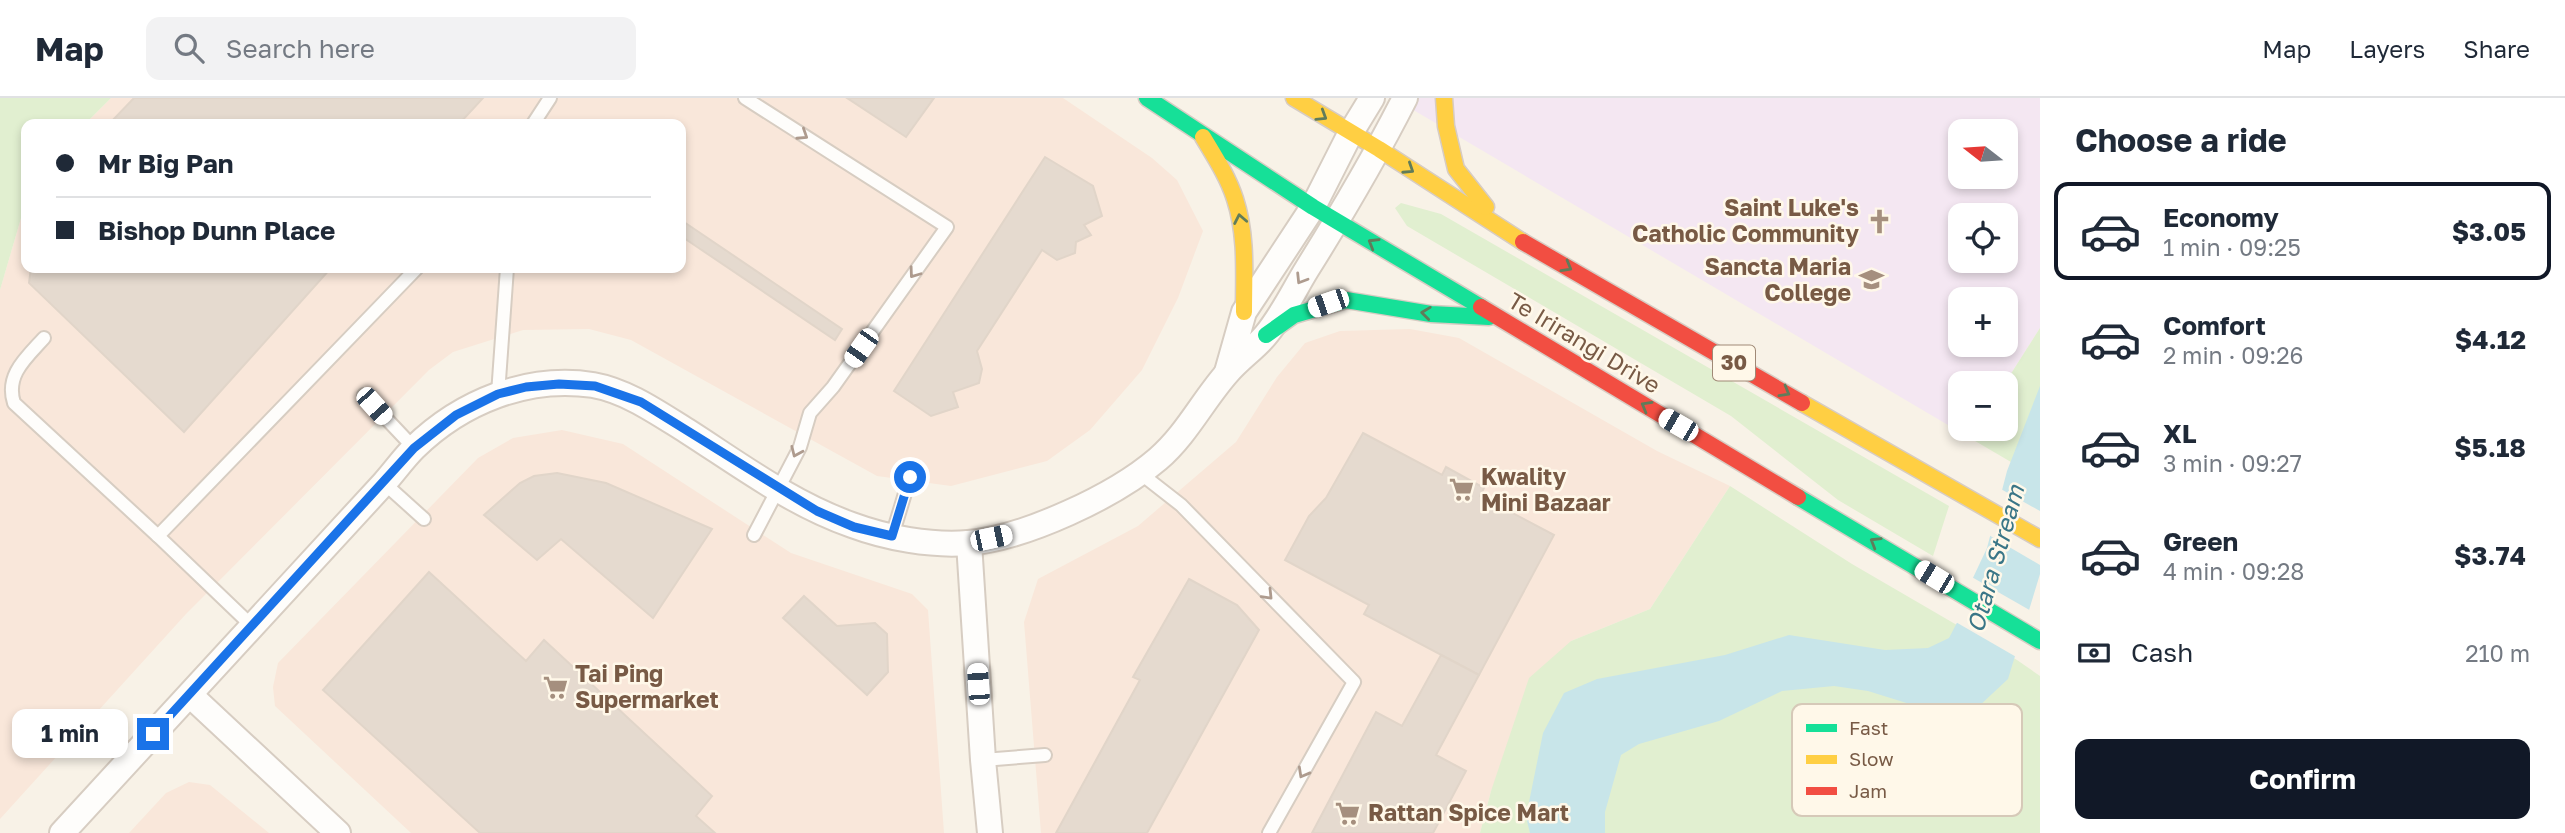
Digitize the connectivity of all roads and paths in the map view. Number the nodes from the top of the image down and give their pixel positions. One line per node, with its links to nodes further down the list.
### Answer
1 (550, 98): 8 (lane)
2 (746, 98): 28 (lane, one-way to 28)
3 (1147, 98): 9 (main road, Te Irirangi Drive)
4 (1294, 98): 10 (main road, 30, one-way to 10)
5 (1373, 98): 10 (street)
6 (1405, 98): 11 (street)
7 (1444, 98): 14 (main road)
8 (536, 119)
9 (1201, 134): 12 (main road, Te Irirangi Drive); 17 (main road, one-way to 9)
10 (1350, 134): 11 (main road, 30); 12 (street)
11 (1379, 149): 13 (street); 14 (main road, 30, one-way to 14)
12 (1313, 207): 13 (main road, Te Irirangi Drive); 17 (street)
13 (1337, 221): 18 (main road, Te Irirangi Drive, one-way to 13); 19 (street, one-way to 19)
14 (1507, 233): 33 (main road, 30, one-way to 33)
15 (412, 273): 31 (lane)
16 (508, 273): 22 (lane)
17 (1244, 312): 21 (street)
18 (1494, 317): 19 (main road, one-way to 19); 36 (main road, Te Irirangi Drive, one-way to 18)
19 (1266, 335): 21 (street)
20 (44, 338): 31 (lane)
21 (1227, 373): 25 (street)
22 (498, 394): 24 (street); 28 (street)
23 (364, 395): 24 (lane)
24 (414, 448): 27 (street)
25 (1140, 473): 34 (street); 43 (lane, one-way to 43)
26 (910, 477): 32 (lane)
27 (384, 484): 29 (lane); 35 (street)
28 (778, 489): 30 (lane); 32 (street)
29 (424, 519)
30 (754, 535)
31 (158, 536): 35 (lane)
32 (892, 536): 34 (street)
33 (2040, 539)
34 (969, 543): 39 (street)
35 (253, 627): 37 (street)
36 (2040, 641)
37 (190, 695): 40 (street); 41 (street)
38 (1045, 755): 39 (lane)
39 (983, 760): 42 (street)
40 (62, 833)
41 (338, 833)
42 (990, 833)
43 (1269, 833)

